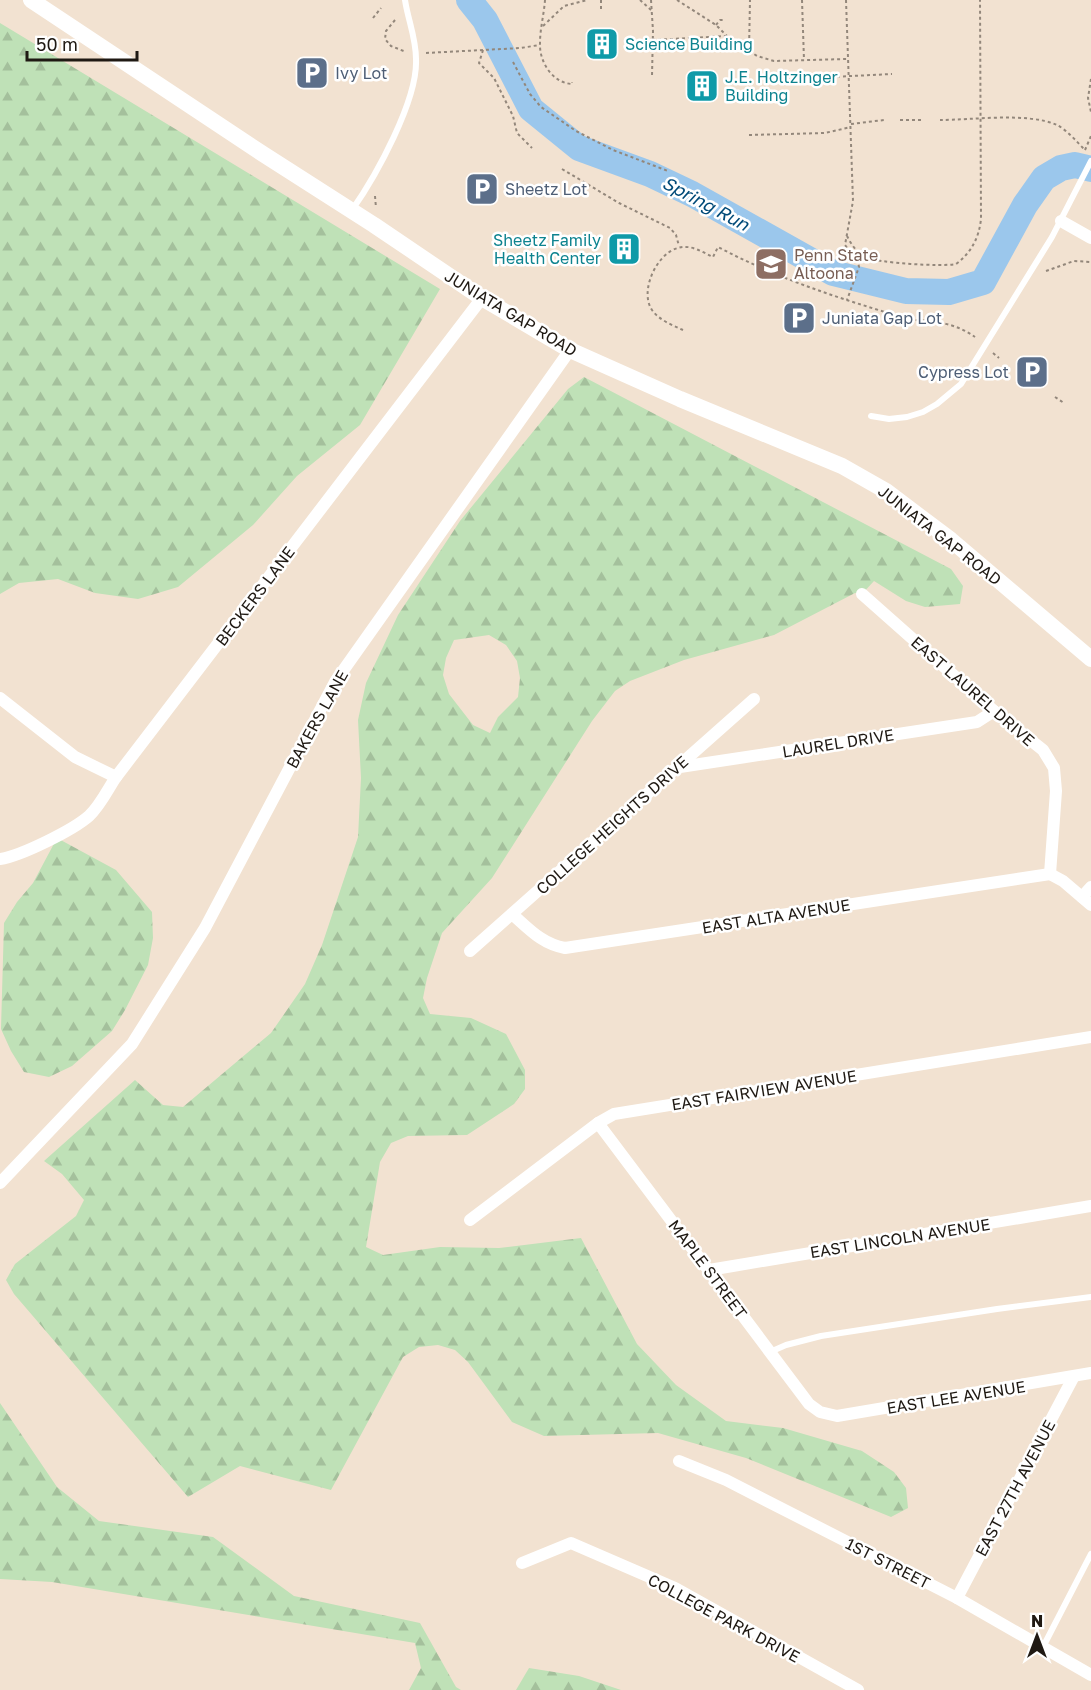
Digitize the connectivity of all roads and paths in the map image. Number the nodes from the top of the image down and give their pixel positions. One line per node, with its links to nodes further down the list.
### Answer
1 (31, 0): 54 (main road, JUNIATA GAP ROAD)
2 (405, 0): 54 (lane)
3 (545, 0): 20 (path)
4 (587, 0): 20 (path)
5 (601, 0): 14 (path)
6 (640, 0): 15 (path)
7 (651, 0): 15 (path)
8 (677, 0): 19 (path)
9 (750, 0): 25 (path)
10 (802, 0): 29 (path)
11 (846, 0): 28 (path)
12 (981, 0): 42 (path)
13 (381, 8): 16 (path)
14 (601, 10)
15 (651, 10): 22 (path)
16 (373, 18)
17 (395, 20): 26 (path)
18 (725, 20): 19 (path)
19 (716, 25): 21 (path)
20 (543, 26): 23 (path)
21 (727, 36): 22 (path); 25 (path)
22 (652, 40): 32 (path)
23 (539, 45): 24 (path); 36 (path)
24 (483, 50): 27 (path); 46 (path)
25 (749, 50): 29 (path)
26 (408, 53)
27 (423, 53)
28 (847, 59): 29 (path); 34 (path)
29 (804, 61)
30 (513, 62): 51 (path)
31 (892, 74): 34 (path)
32 (652, 76)
33 (831, 76): 34 (path)
34 (850, 76): 43 (path)
35 (1091, 79): 37 (path)
36 (572, 82)
37 (1091, 112)
38 (884, 120): 43 (path)
39 (900, 120): 40 (path)
40 (924, 120)
41 (940, 120): 42 (path)
42 (981, 120): 47 (path); 58 (path)
43 (851, 125): 44 (path); 58 (path)
44 (749, 135)
45 (1091, 136): 47 (path)
46 (532, 148)
47 (1085, 150): 48 (path)
48 (1083, 156)
49 (1091, 160): 56 (lane)
50 (562, 169): 52 (path)
51 (668, 171)
52 (619, 203): 53 (path); 55 (path)
53 (617, 207)
54 (352, 211): 63 (main road, JUNIATA GAP ROAD)
55 (644, 215): 57 (path); 60 (path)
56 (1061, 221): 59 (street); 72 (lane)
57 (641, 222)
58 (847, 236): 64 (path)
59 (1091, 238)
60 (679, 247): 64 (path); 65 (path)
61 (1091, 262): 62 (path)
62 (1046, 271)
63 (482, 298): 67 (main road, JUNIATA GAP ROAD); 79 (street, BECKERS LANE)
64 (848, 299): 66 (path)
65 (683, 330)
66 (975, 337)
67 (570, 351): 74 (main road, JUNIATA GAP ROAD); 88 (street, BAKERS LANE)
68 (993, 353): 69 (path)
69 (999, 358)
70 (1055, 397): 71 (path)
71 (1064, 403)
72 (871, 416)
73 (862, 594): 77 (street, EAST LAUREL DRIVE)
74 (1091, 659)
75 (0, 698): 79 (street)
76 (754, 699): 78 (street, COLLEGE HEIGHTS DRIVE)
77 (994, 711): 78 (street, LAUREL DRIVE); 81 (street, EAST LAUREL DRIVE)
78 (679, 767): 84 (street, COLLEGE HEIGHTS DRIVE)
79 (117, 777): 80 (street, BECKERS LANE)
80 (0, 859)
81 (1050, 874): 83 (street); 84 (street, EAST ALTA AVENUE)
82 (1091, 887): 83 (street)
83 (1087, 901)
84 (512, 914): 85 (street, COLLEGE HEIGHTS DRIVE)
85 (470, 951)
86 (1091, 1037): 87 (street, EAST FAIRVIEW AVENUE)
87 (598, 1123): 90 (street, EAST FAIRVIEW AVENUE); 91 (street, MAPLE STREET)
88 (0, 1183)
89 (1091, 1206): 91 (street, EAST LINCOLN AVENUE)
90 (470, 1220)
91 (709, 1270): 93 (street, MAPLE STREET)
92 (1091, 1297): 93 (lane)
93 (770, 1353): 96 (street, MAPLE STREET)
94 (1091, 1373): 95 (street, EAST LEE AVENUE)
95 (1073, 1378): 96 (street, EAST LEE AVENUE); 100 (street, EAST 27TH AVENUE)
96 (820, 1412)
97 (679, 1461): 100 (street, 1ST STREET)
98 (1091, 1554): 101 (lane)
99 (522, 1563): 103 (street, COLLEGE PARK DRIVE)
100 (957, 1598): 101 (street, 1ST STREET)
101 (1043, 1648): 102 (street, 1ST STREET)
102 (1091, 1675)
103 (858, 1690)

